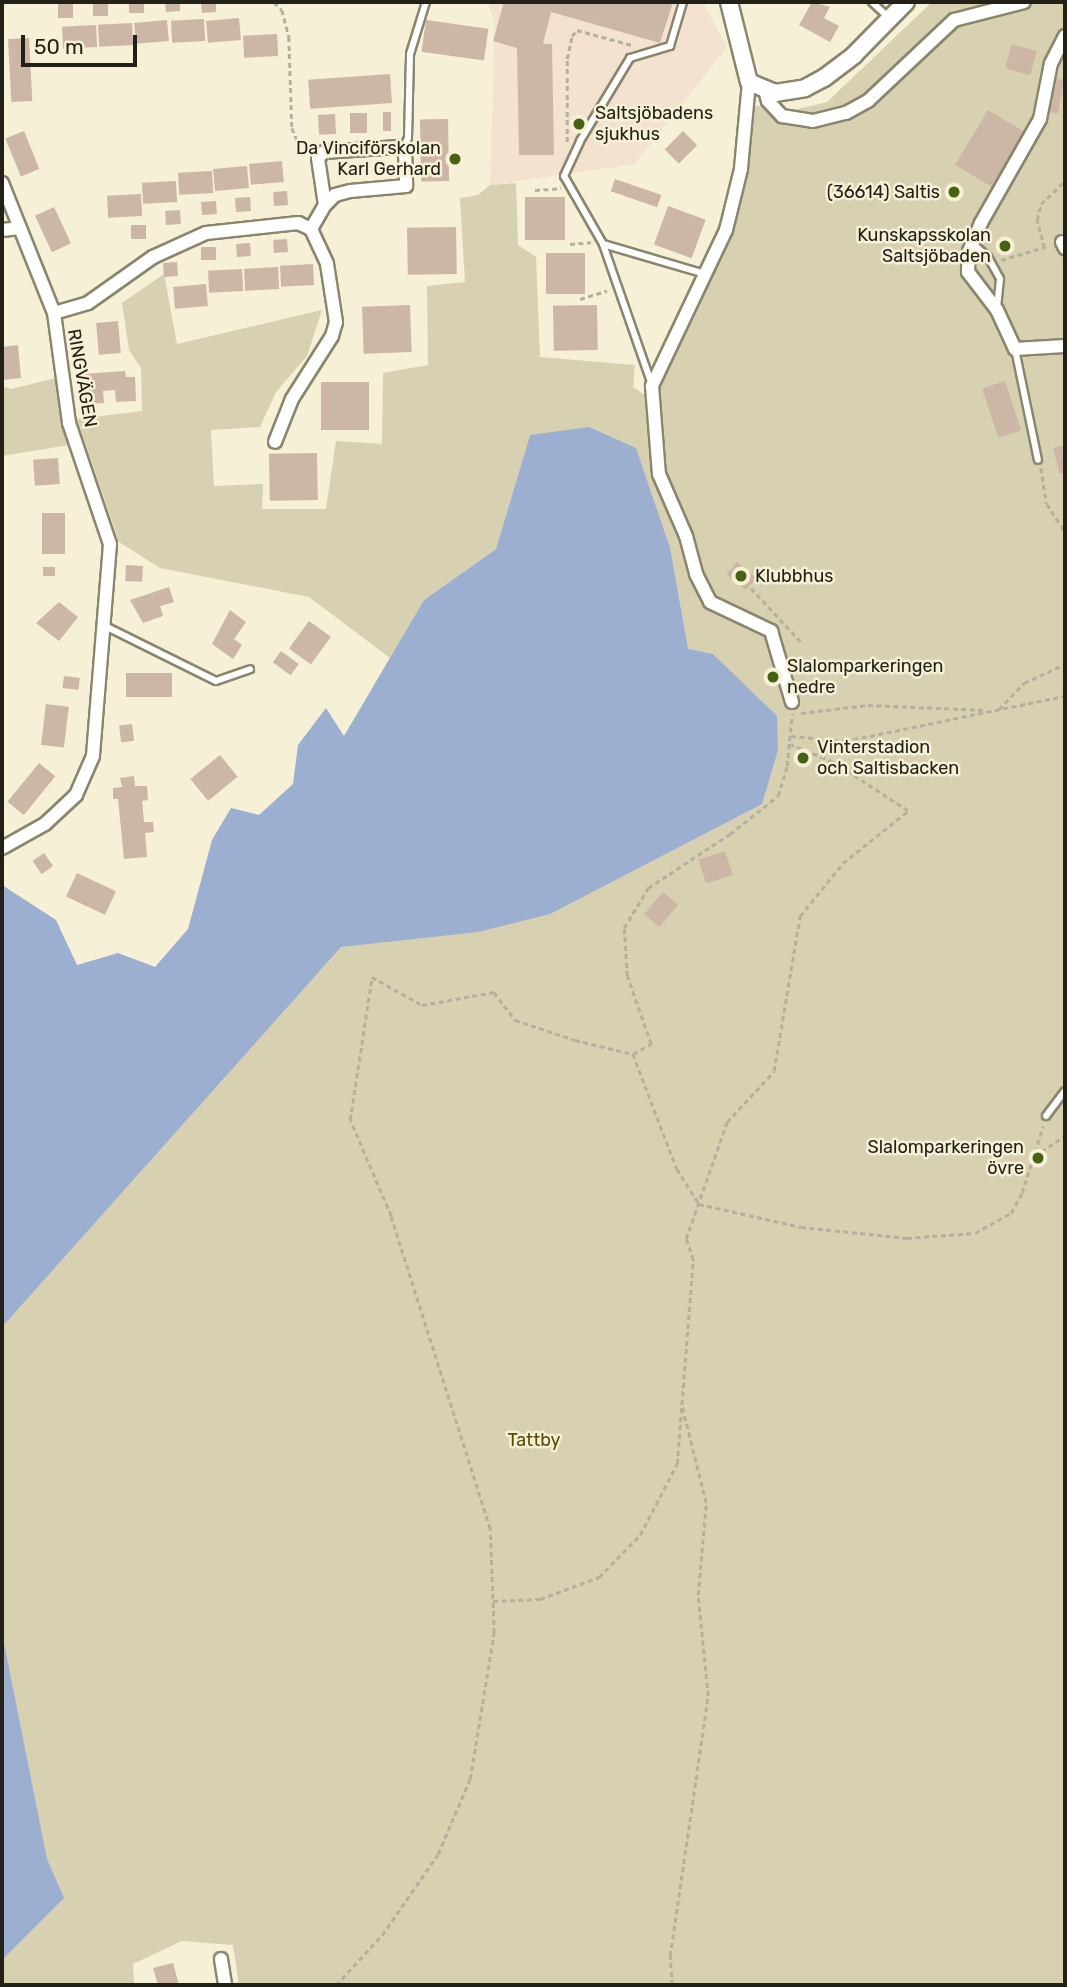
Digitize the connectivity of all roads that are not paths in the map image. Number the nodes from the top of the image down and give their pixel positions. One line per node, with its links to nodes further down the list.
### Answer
1 (426, 2): 11 (lane)
2 (683, 2): 17 (lane)
3 (729, 2): 9 (street)
4 (872, 2): 7 (lane)
5 (906, 2): 7 (street)
6 (1024, 2): 10 (street)
7 (891, 19): 10 (street)
8 (1065, 36): 18 (street)
9 (749, 82): 10 (street); 19 (street)
10 (765, 90)
11 (402, 149): 13 (street); 13 (street)
12 (2, 183): 14 (street, RINGVÄGEN)
13 (325, 205): 15 (street)
14 (20, 228): 16 (street); 21 (street, RINGVÄGEN)
15 (311, 229): 21 (street); 25 (street)
16 (2, 230)
17 (602, 242): 19 (lane); 24 (lane)
18 (972, 243): 20 (street); 20 (lane)
19 (705, 274): 24 (street)
20 (997, 310): 23 (street)
21 (54, 313): 27 (street, RINGVÄGEN)
22 (1065, 346): 23 (street)
23 (1016, 349): 26 (lane)
24 (652, 386): 29 (street)
25 (275, 442)
26 (1038, 460)
27 (103, 625): 28 (lane); 30 (street, RINGVÄGEN)
28 (250, 669)
29 (792, 702)
30 (2, 848)
31 (1065, 1091): 32 (lane)
32 (1046, 1116)
33 (220, 1959): 34 (street)
34 (225, 1985)

